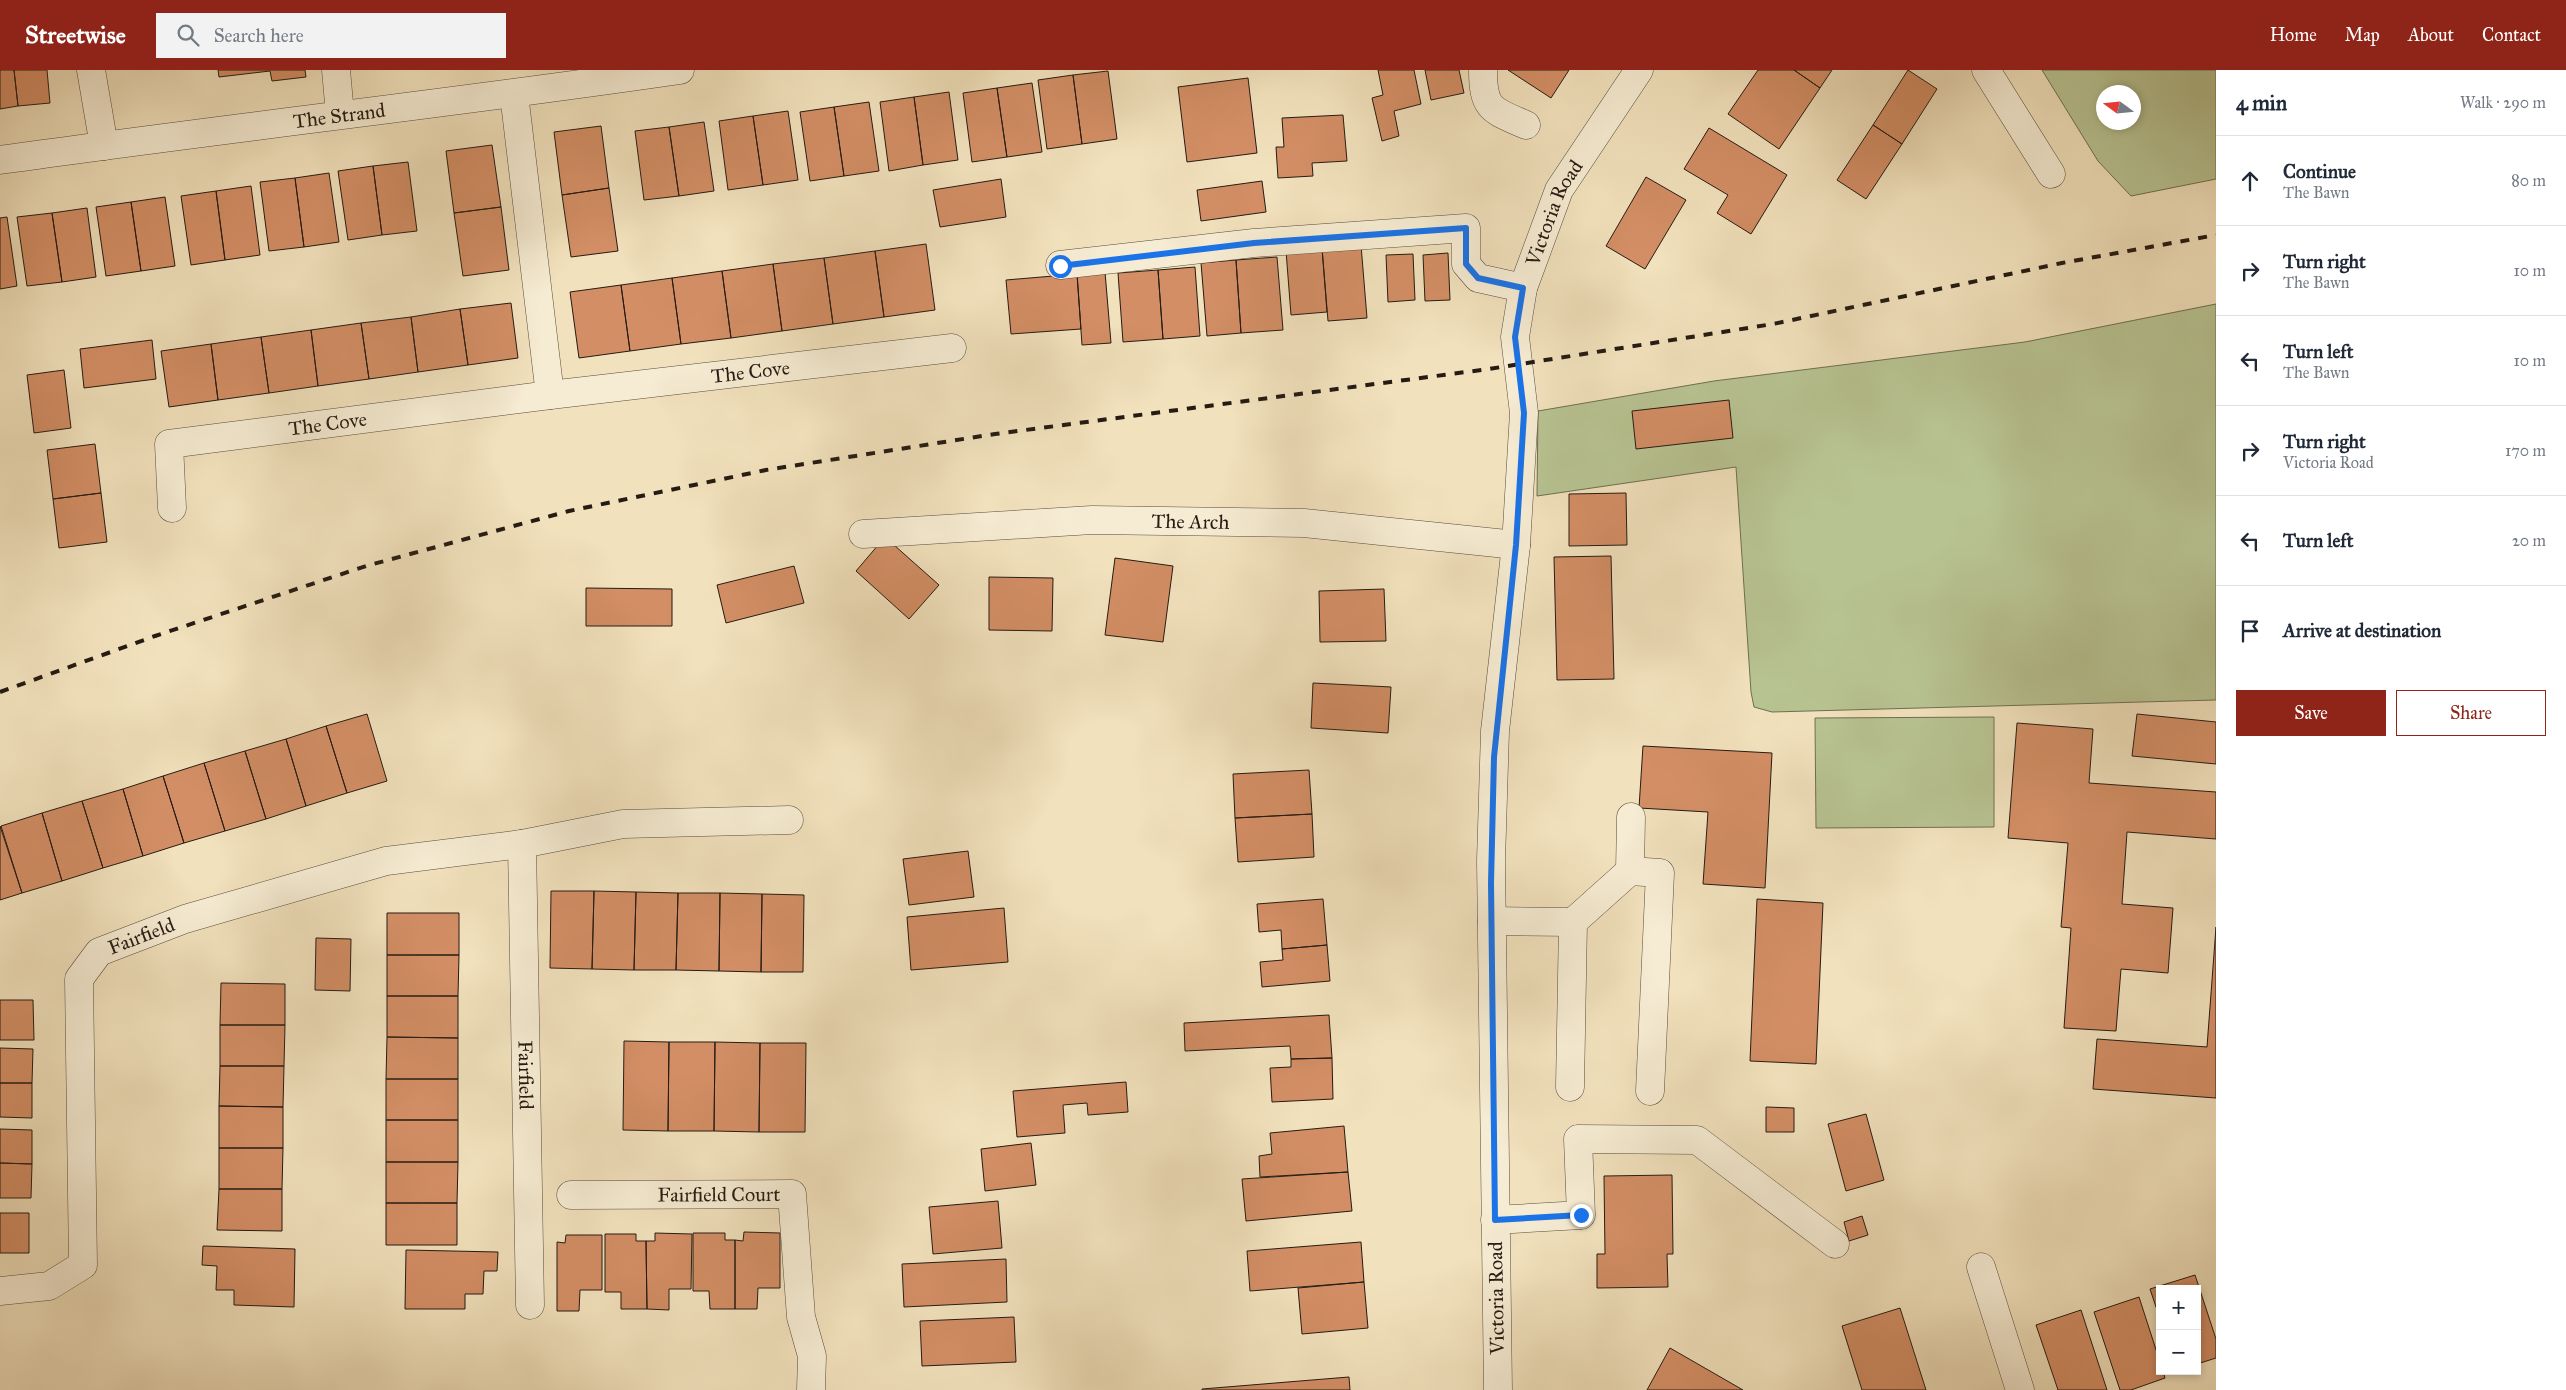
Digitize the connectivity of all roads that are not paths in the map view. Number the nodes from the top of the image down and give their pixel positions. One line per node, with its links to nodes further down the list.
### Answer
1 (91, 70): 10 (street)
2 (336, 70): 8 (street)
3 (680, 70): 7 (street, The Strand)
4 (1483, 70): 9 (street)
5 (1639, 70): 14 (street, Victoria Road)
6 (1986, 70): 12 (street)
7 (514, 94): 8 (street, The Strand); 16 (street)
8 (340, 114): 10 (street, The Strand)
9 (1526, 125)
10 (104, 146): 11 (street, The Strand)
11 (0, 160)
12 (2051, 174)
13 (1060, 266): 14 (street)
14 (1523, 288): 19 (street, Victoria Road)
15 (952, 348): 16 (street, The Cove)
16 (550, 395): 17 (street, The Cove)
17 (172, 508)
18 (863, 534): 19 (street, The Arch)
19 (1516, 545): 24 (street, Victoria Road)
20 (1631, 816): 23 (street)
21 (789, 820): 22 (street, Fairfield)
22 (522, 844): 32 (street, Fairfield); 33 (street, Fairfield)
23 (1630, 871): 25 (street); 27 (street)
24 (1492, 921): 25 (street); 29 (street, Victoria Road)
25 (1573, 922): 26 (street)
26 (1570, 1087)
27 (1650, 1091)
28 (571, 1195): 34 (street, Fairfield Court)
29 (1495, 1220): 30 (street); 35 (street, Victoria Road)
30 (1835, 1244)
31 (1982, 1268): 36 (street)
32 (0, 1291)
33 (530, 1305)
34 (811, 1390)
35 (1498, 1390)
36 (2020, 1390)

